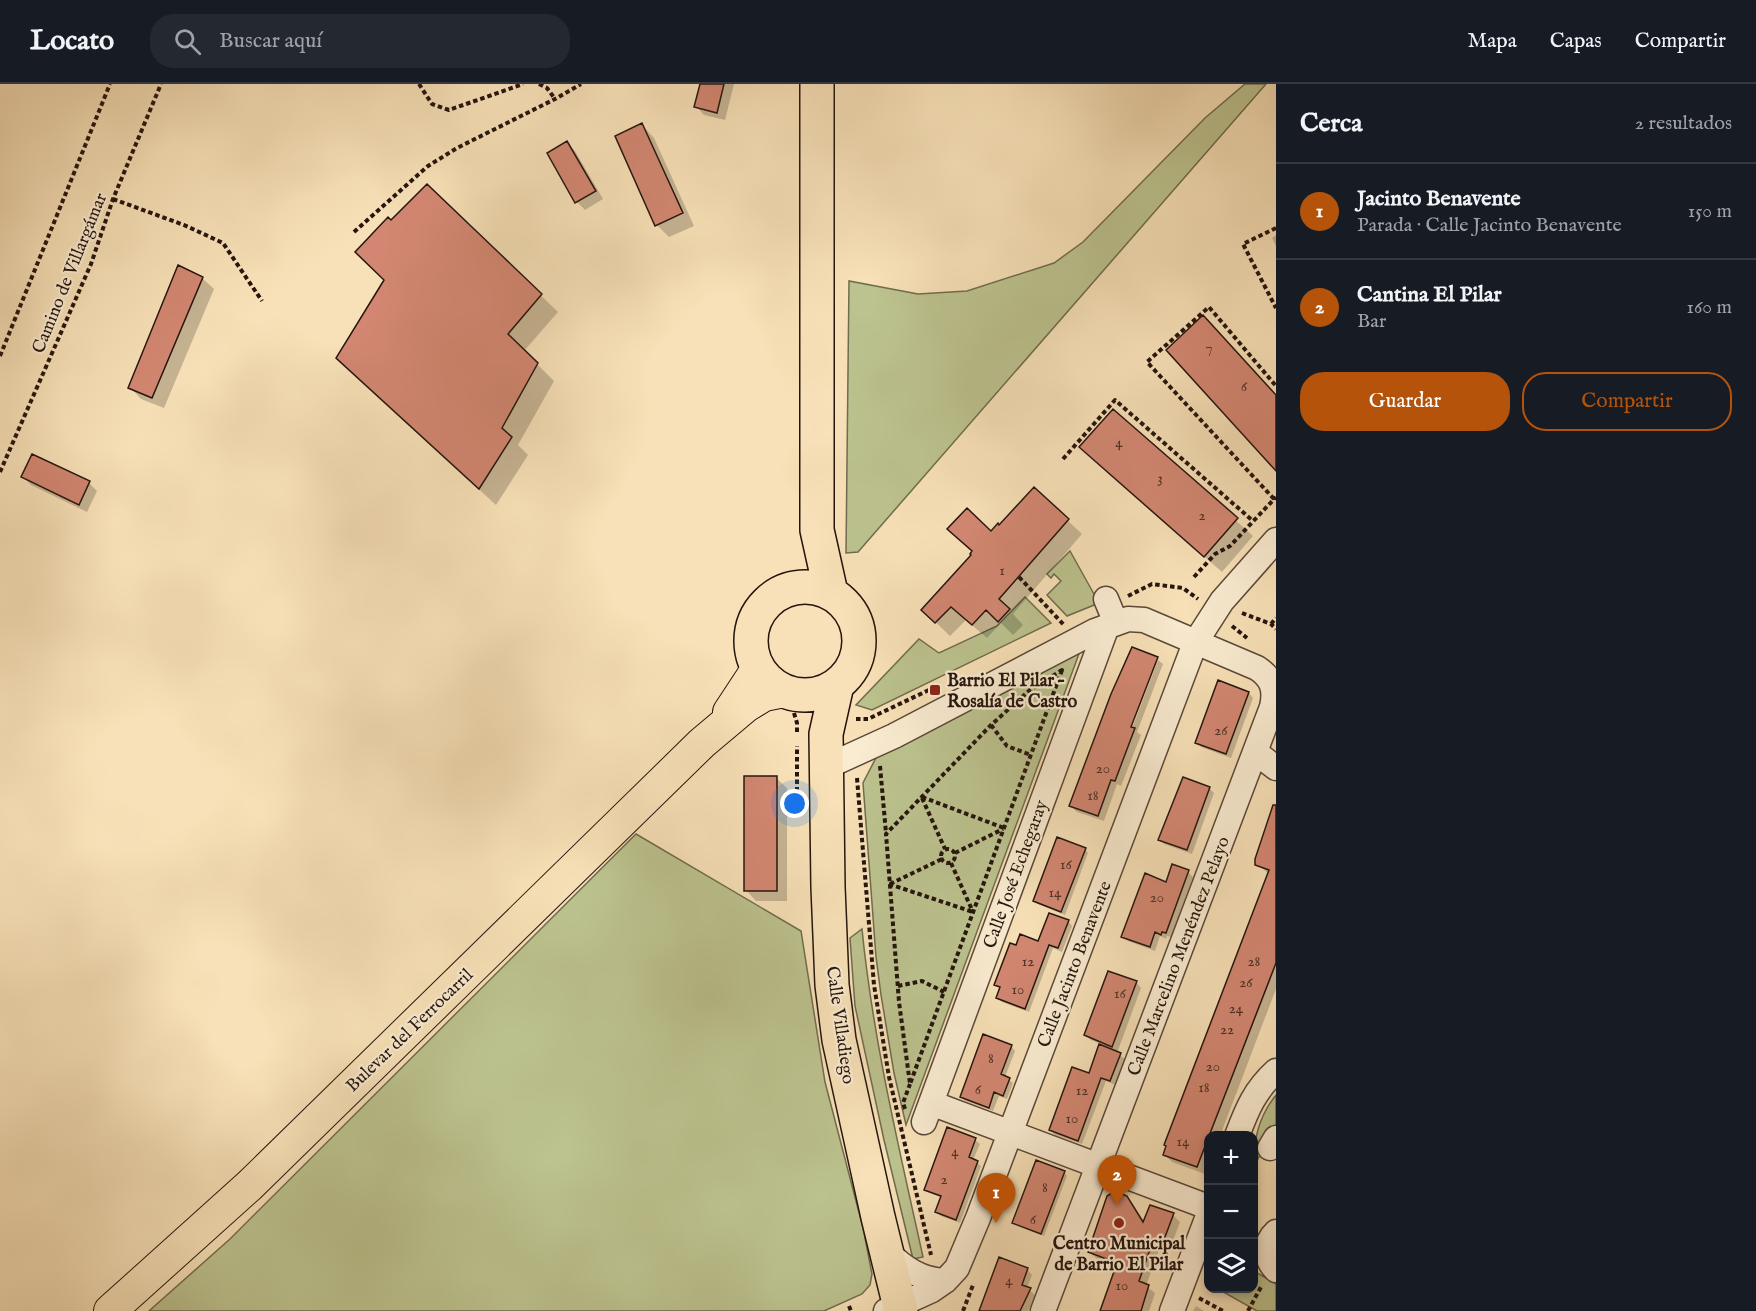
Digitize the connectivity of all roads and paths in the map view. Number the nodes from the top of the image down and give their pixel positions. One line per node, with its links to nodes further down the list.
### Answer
1 (110, 84): 14 (path)
2 (161, 84): 9 (path, Camino de Villargámar)
3 (419, 84): 4 (path)
4 (524, 84)
5 (539, 84): 8 (path)
6 (581, 84): 8 (path)
7 (817, 84): 20 (highway)
8 (555, 99): 11 (path)
9 (113, 199): 12 (path); 17 (path, Camino de Villargámar)
10 (1276, 228): 13 (path)
11 (354, 232)
12 (262, 301)
13 (1276, 308)
14 (0, 356)
15 (1276, 386): 18 (path)
16 (1063, 459): 19 (path)
17 (0, 472)
18 (1275, 498): 19 (path)
19 (1253, 521): 23 (path)
20 (817, 530): 24 (highway); 25 (highway)
21 (1276, 540): 27 (street, Calle Jacinto Benavente)
22 (1019, 577): 31 (path)
23 (1194, 577)
24 (792, 589): 25 (highway); 35 (highway)
25 (831, 593): 36 (highway)
26 (1106, 599): 29 (street)
27 (1219, 606): 30 (path); 33 (path); 34 (street, Calle Jacinto Benavente)
28 (1276, 618): 30 (path)
29 (1112, 624): 34 (street, Calle Marcelino Menéndez Pelayo); 46 (street); 62 (street, Calle José Echegaray)
30 (1270, 624): 32 (path)
31 (1064, 625)
32 (1276, 629)
33 (1248, 639)
34 (1195, 643): 43 (street, Calle Marcelino Menéndez Pelayo); 62 (street, Calle Jacinto Benavente)
35 (758, 668): 38 (highway); 42 (main road, Bulevar del Ferrocarril)
36 (837, 685): 38 (highway); 41 (highway, Calle Villadiego)
37 (1030, 690): 39 (path); 40 (path); 44 (path)
38 (793, 693): 41 (highway); 42 (main road, Bulevar del Ferrocarril)
39 (1010, 700)
40 (991, 725): 44 (path); 49 (path)
41 (826, 734): 46 (highway, Calle Villadiego)
42 (702, 743): 72 (main road, Bulevar del Ferrocarril)
43 (1255, 752): 47 (street); 63 (street, Calle Marcelino Menéndez Pelayo)
44 (1031, 755): 50 (path)
45 (889, 761): 51 (path)
46 (826, 767): 67 (highway, Calle Villadiego)
47 (1276, 768)
48 (857, 777): 69 (path)
49 (922, 797): 50 (path); 51 (path); 52 (path)
50 (1004, 828): 53 (path); 57 (path)
51 (886, 834): 56 (path)
52 (945, 849): 53 (path); 54 (path)
53 (955, 853): 55 (path)
54 (942, 859): 55 (path); 56 (path)
55 (951, 863): 57 (path)
56 (889, 884): 57 (path); 58 (path)
57 (973, 912): 59 (path)
58 (898, 986): 59 (path); 59 (path)
59 (944, 992)
60 (1276, 1071): 61 (street)
61 (1239, 1131)
62 (1010, 1133): 63 (street); 69 (street, Calle Jacinto Benavente)
63 (1099, 1166): 64 (street); 73 (street, Calle Marcelino Menéndez Pelayo)
64 (1204, 1205)
65 (1204, 1229): 74 (street)
66 (1267, 1232): 68 (street)
67 (886, 1251): 69 (street); 71 (highway, Calle Villadiego)
68 (1276, 1270)
69 (937, 1280): 71 (street, Calle Jacinto Benavente)
70 (1191, 1294): 75 (path)
71 (896, 1309)
72 (110, 1311)
73 (1044, 1311)
74 (1172, 1311)
75 (1223, 1311)

